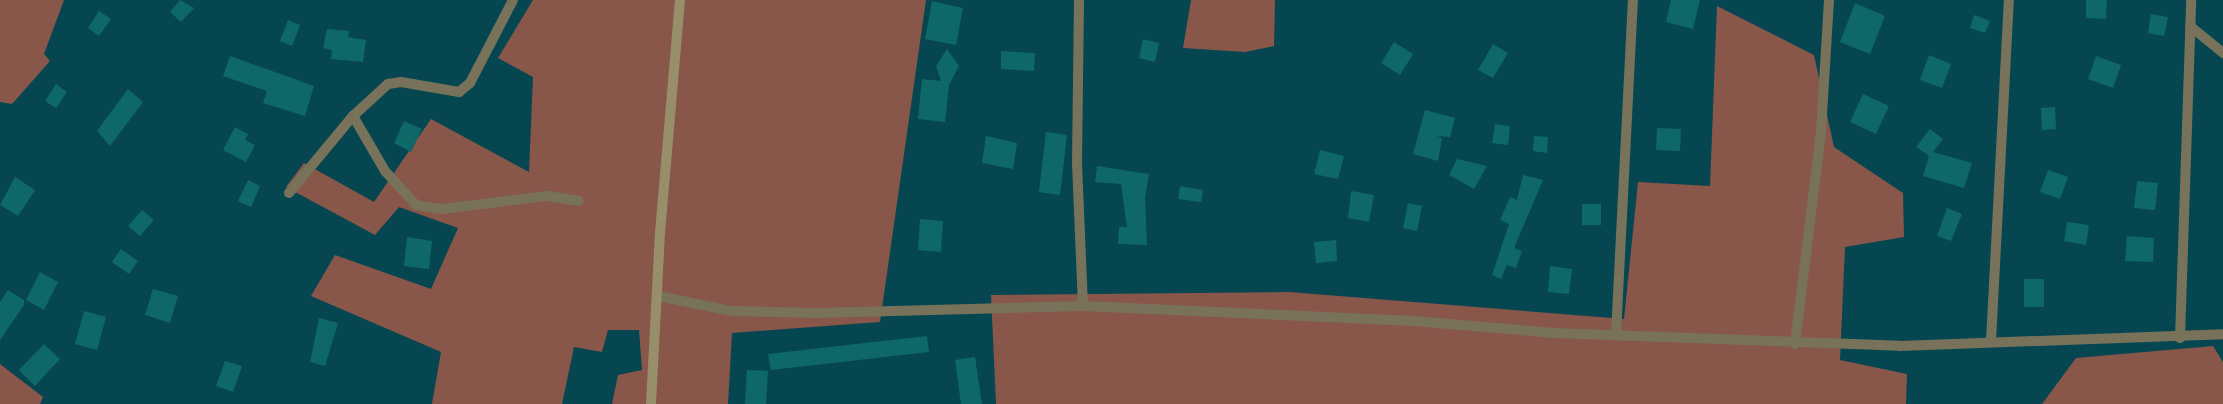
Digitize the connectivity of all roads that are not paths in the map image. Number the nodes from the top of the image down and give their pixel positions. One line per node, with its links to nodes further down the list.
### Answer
1 (513, 0): 10 (street)
2 (680, 0): 13 (main road)
3 (1079, 0): 14 (street)
4 (1633, 0): 15 (street)
5 (1829, 0): 19 (street)
6 (2009, 0): 18 (street)
7 (2191, 0): 8 (street)
8 (2190, 26): 9 (street); 17 (street)
9 (2223, 53)
10 (353, 116): 11 (street); 12 (street)
11 (289, 193)
12 (579, 201)
13 (658, 296): 14 (street); 20 (main road)
14 (1083, 306): 15 (street)
15 (1616, 334): 19 (street)
16 (2223, 334): 17 (street)
17 (2180, 338): 18 (street)
18 (1991, 341): 19 (street)
19 (1795, 344)
20 (651, 404)

